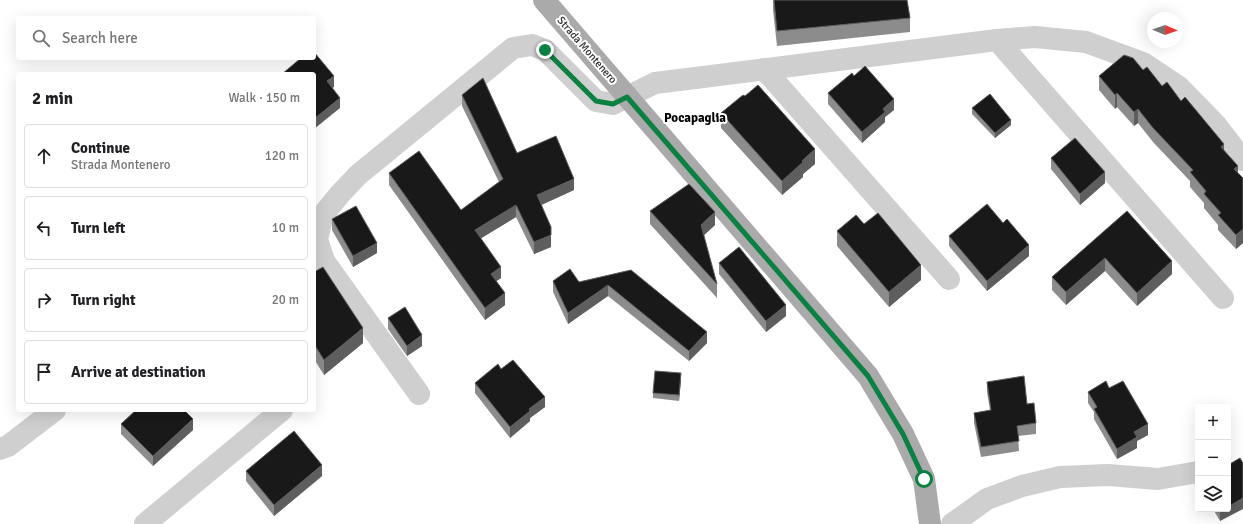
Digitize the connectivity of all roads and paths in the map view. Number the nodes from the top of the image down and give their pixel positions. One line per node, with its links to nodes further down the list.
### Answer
1 (544, 0): 4 (main road, Strada Montenero)
2 (997, 40): 3 (lane); 5 (lane); 7 (lane)
3 (764, 69): 4 (lane); 6 (lane)
4 (627, 97): 8 (lane); 14 (main road, Strada Montenero)
5 (1243, 160)
6 (949, 279)
7 (1223, 298)
8 (419, 394)
9 (51, 412): 11 (lane)
10 (280, 412): 13 (lane)
11 (0, 449)
12 (1195, 473): 15 (lane)
13 (144, 524)
14 (930, 524)
15 (952, 524)

